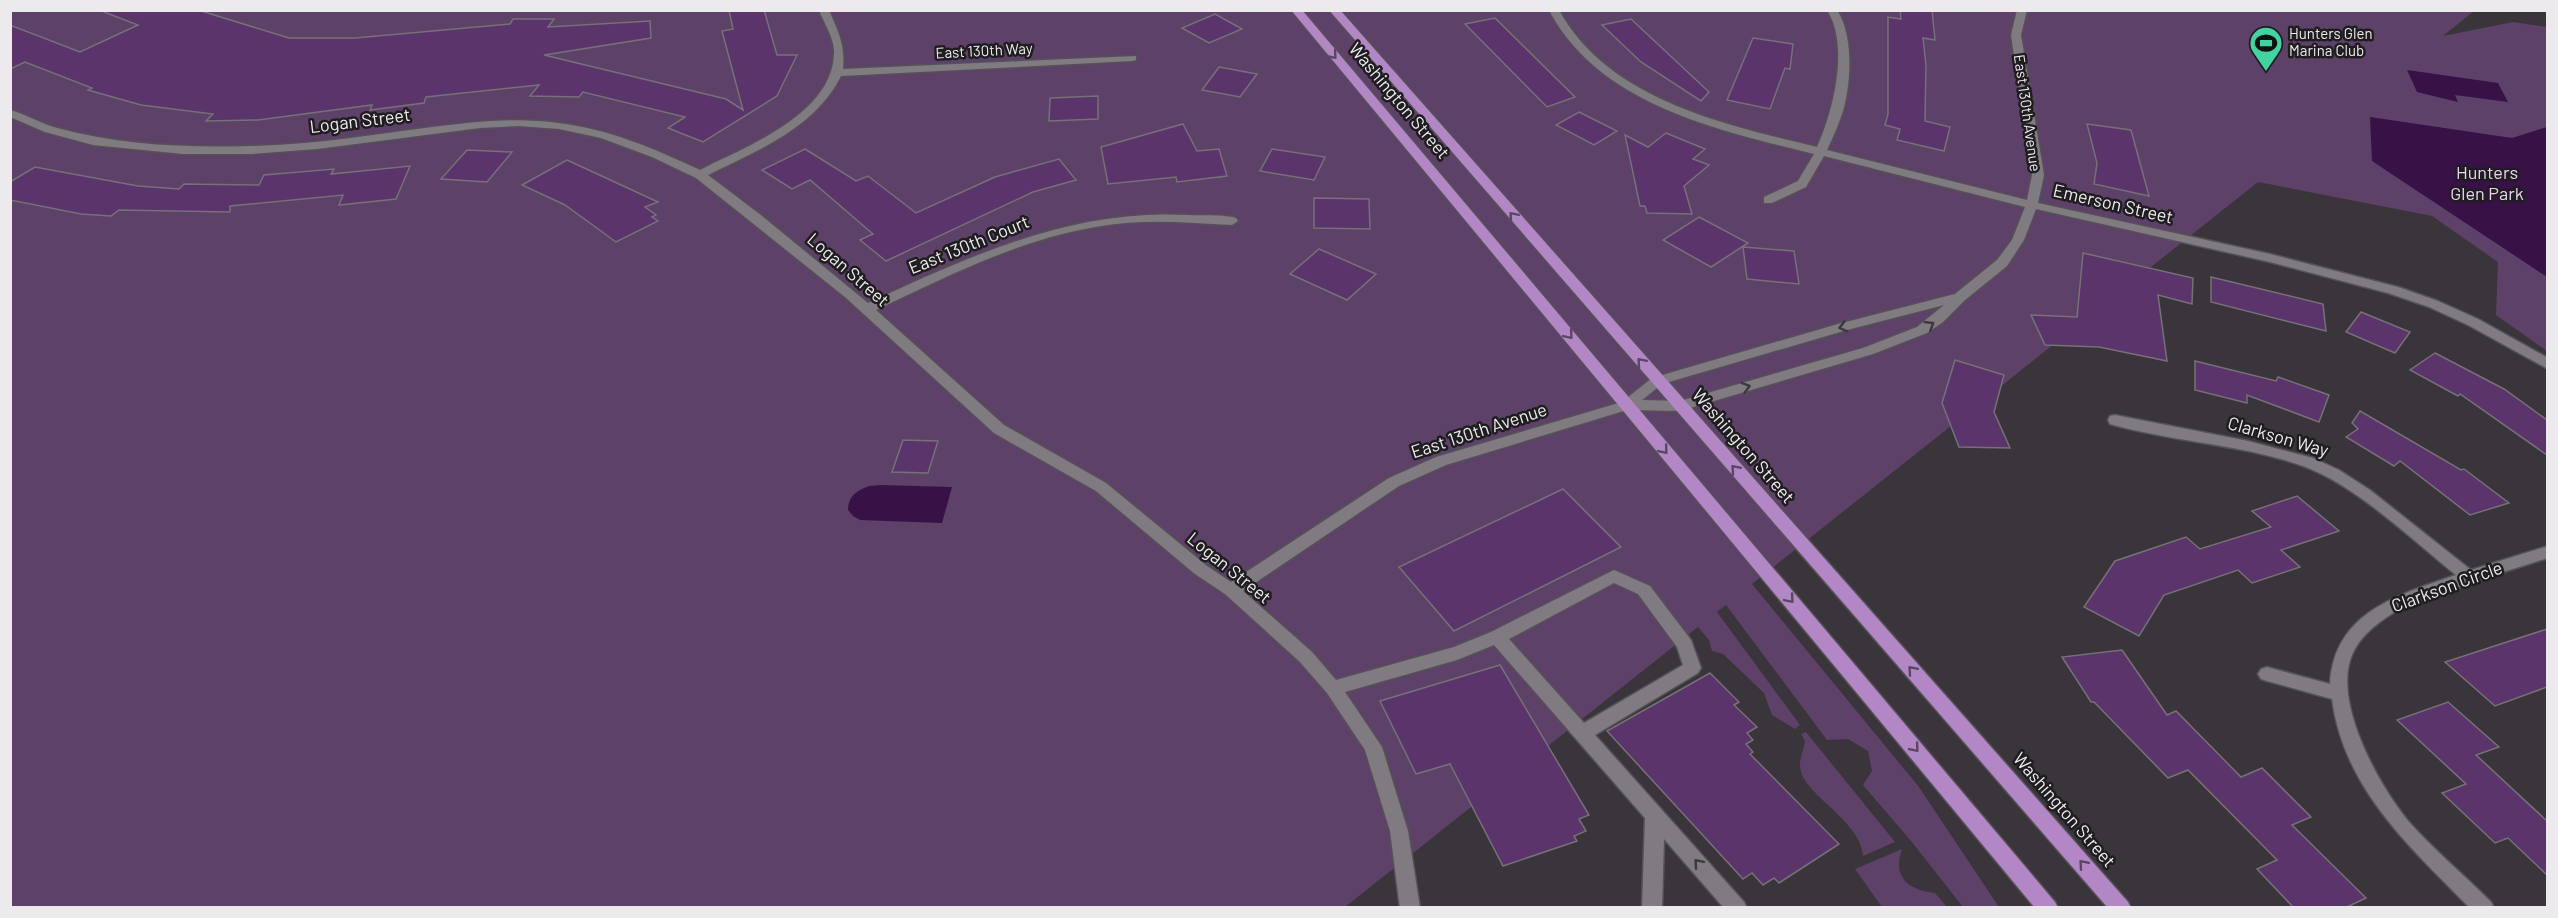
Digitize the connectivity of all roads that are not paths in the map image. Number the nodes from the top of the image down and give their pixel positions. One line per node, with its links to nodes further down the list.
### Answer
1 (824, 10): 8 (street)
2 (1296, 10): 19 (main road, Washington Street, one-way to 19)
3 (1334, 10): 18 (main road, Washington Street, one-way to 3)
4 (1554, 10): 10 (street, Emerson Street)
5 (1832, 10): 10 (street)
6 (2022, 10): 13 (street, East 130th Avenue)
7 (1132, 58): 8 (street, East 130th Way)
8 (838, 73): 11 (street)
9 (10, 113): 11 (street, Logan Street)
10 (1820, 151): 12 (street); 13 (street, Emerson Street)
11 (700, 175): 16 (street, Logan Street)
12 (1768, 200)
13 (2032, 204): 15 (street, East 130th Avenue); 17 (street, Emerson Street)
14 (1232, 221): 16 (street, East 130th Court)
15 (1960, 297): 18 (street, East 130th Avenue, one-way to 18); 20 (street, East 130th Avenue, one-way to 15)
16 (866, 309): 24 (street, Logan Street)
17 (2547, 365)
18 (1657, 381): 19 (street, East 130th Avenue); 20 (main road, Washington Street)
19 (1627, 405): 20 (street, East 130th Avenue); 24 (street, East 130th Avenue); 34 (main road, Washington Street, one-way to 34)
20 (1680, 406): 35 (main road, Washington Street, one-way to 20)
21 (2115, 420): 23 (street, Clarkson Way)
22 (2547, 552): 23 (street, Clarkson Circle)
23 (2470, 578): 28 (street, Clarkson Circle)
24 (1231, 590): 27 (street, Logan Street)
25 (1497, 637): 27 (street); 29 (street); 29 (street)
26 (2267, 674): 28 (street)
27 (1333, 688): 31 (street, Logan Street)
28 (2342, 694): 36 (street, Clarkson Circle)
29 (1583, 733): 30 (street)
30 (1655, 813): 32 (street); 33 (street, one-way to 30)
31 (1410, 908)
32 (1652, 908)
33 (1737, 908)
34 (2048, 908)
35 (2121, 908)
36 (2484, 908)

